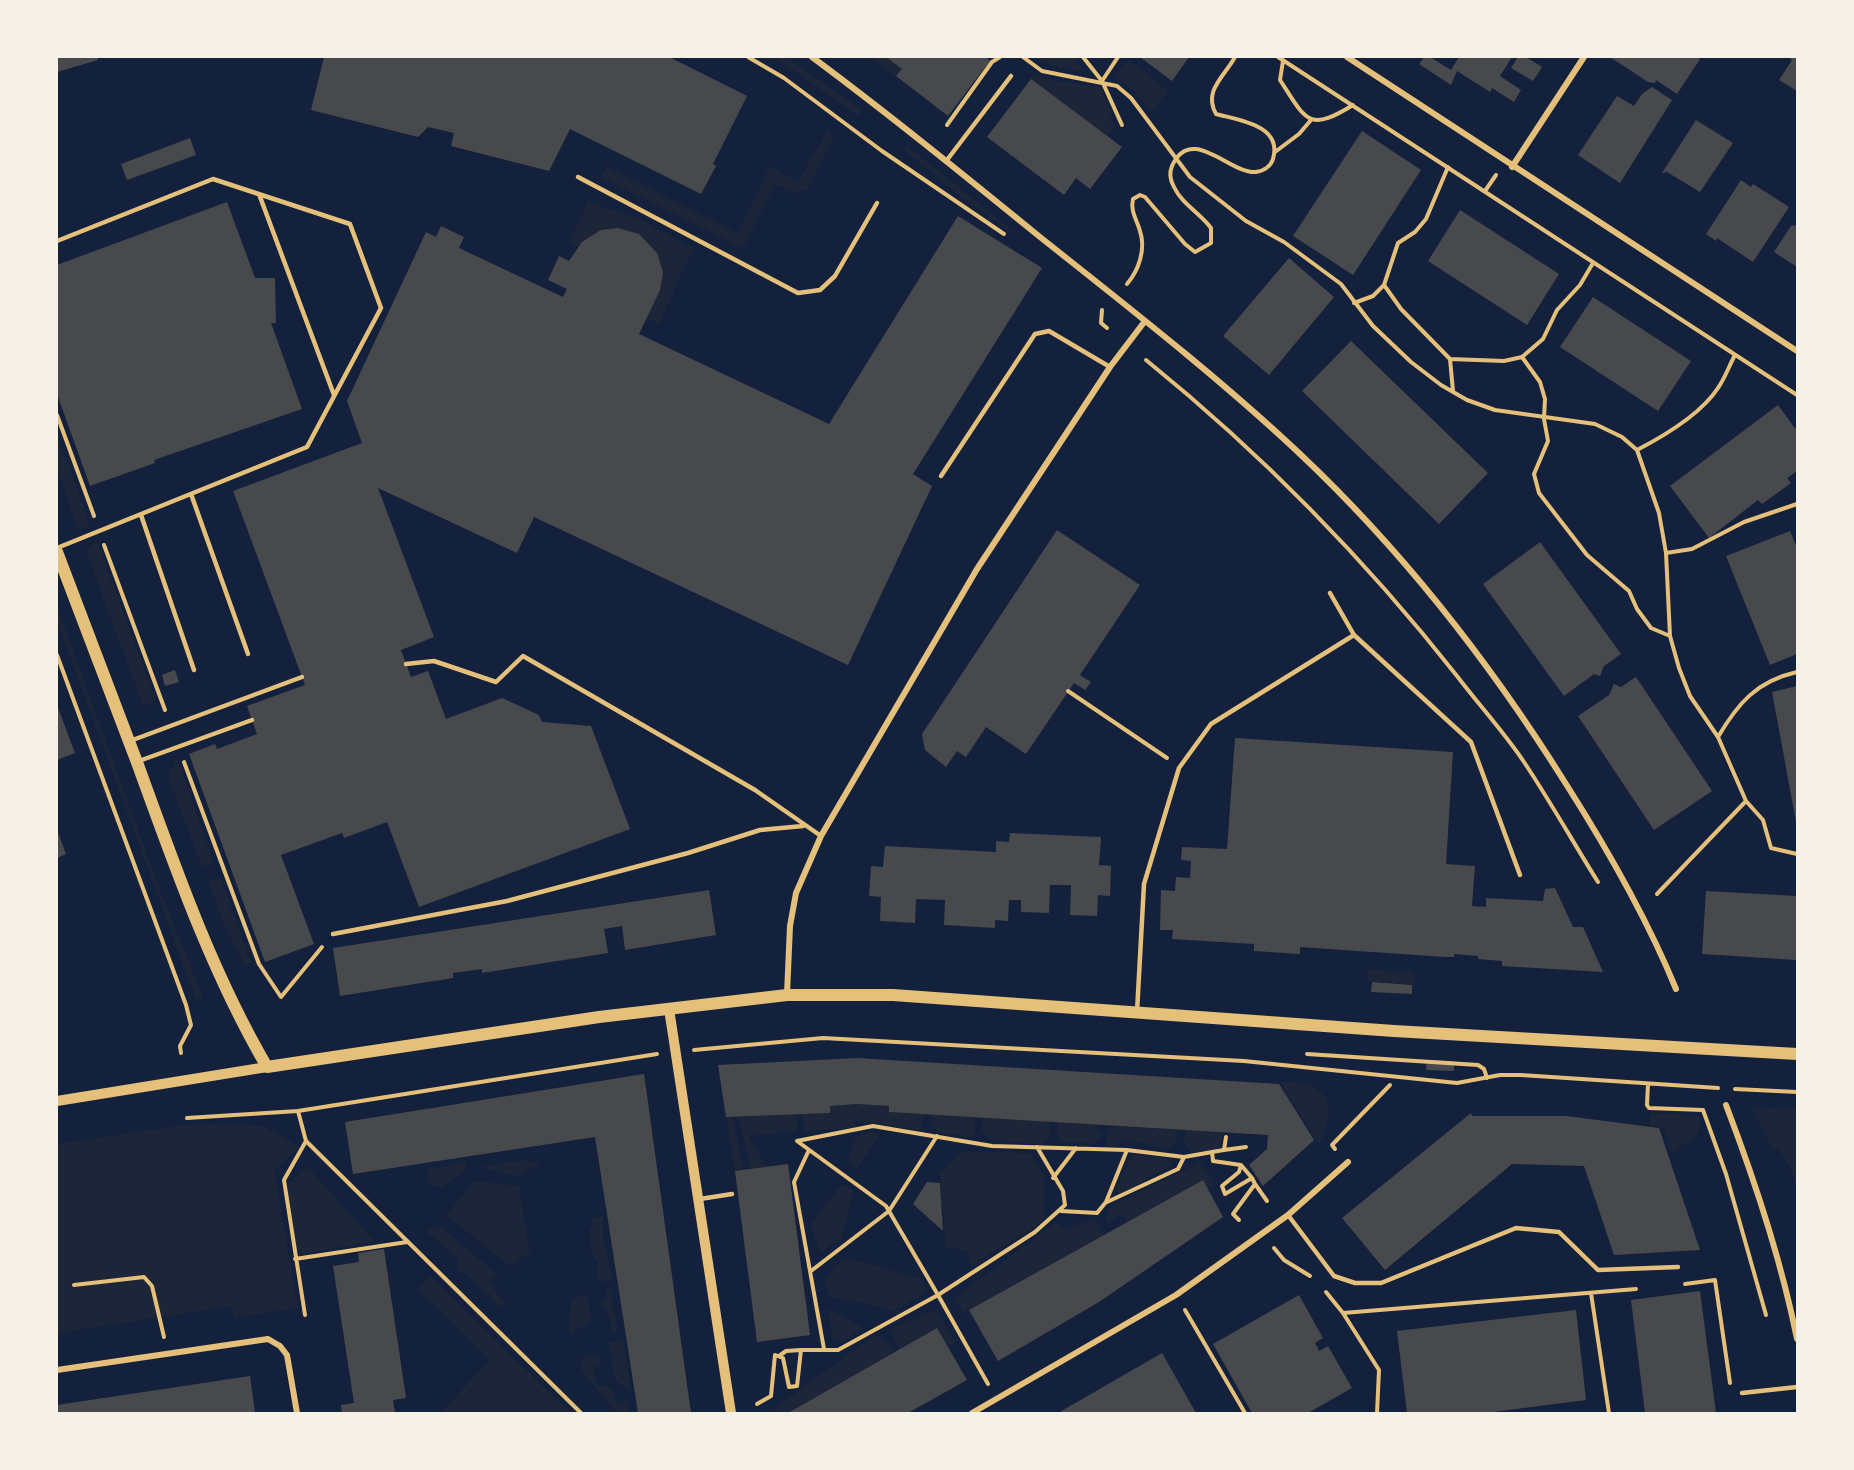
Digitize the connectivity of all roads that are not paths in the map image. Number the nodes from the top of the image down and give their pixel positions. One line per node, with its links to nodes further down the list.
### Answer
1 (812, 57): 5 (street)
2 (1347, 57): 6 (street)
3 (1584, 57): 6 (street)
4 (1011, 76): 5 (lane)
5 (947, 160): 11 (street)
6 (1512, 166): 12 (street)
7 (578, 177): 9 (lane)
8 (259, 194): 10 (lane); 14 (lane); 14 (lane)
9 (877, 203)
10 (57, 241)
11 (1145, 321): 13 (street); 32 (street)
12 (1797, 351)
13 (1110, 367): 15 (lane); 29 (street)
14 (334, 395): 16 (lane)
15 (941, 476)
16 (191, 494): 17 (lane); 21 (lane)
17 (141, 515): 18 (lane); 23 (lane)
18 (57, 550): 26 (main road)
19 (1330, 593): 20 (lane)
20 (1354, 634): 30 (lane); 35 (lane)
21 (248, 654)
22 (406, 664): 28 (lane)
23 (194, 670)
24 (302, 677): 26 (lane)
25 (252, 720): 27 (lane)
26 (128, 741): 27 (main road)
27 (136, 762): 37 (main road)
28 (803, 826): 29 (lane); 31 (lane)
29 (821, 836): 33 (street)
30 (1520, 874)
31 (333, 934)
32 (1676, 989)
33 (787, 995): 34 (main road); 35 (main road)
34 (669, 1009): 37 (main road); 42 (street)
35 (1137, 1012): 36 (main road)
36 (1796, 1054)
37 (267, 1067): 38 (street)
38 (57, 1101)
39 (1726, 1105): 45 (street)
40 (1348, 1162): 43 (street)
41 (732, 1194): 42 (lane)
42 (697, 1199): 51 (street)
43 (1288, 1215): 44 (lane); 52 (street)
44 (1678, 1267)
45 (1794, 1310): 46 (street)
46 (1797, 1339)
47 (57, 1370): 50 (street)
48 (1797, 1387): 49 (lane)
49 (1742, 1393)
50 (297, 1413)
51 (731, 1413)
52 (972, 1413)

